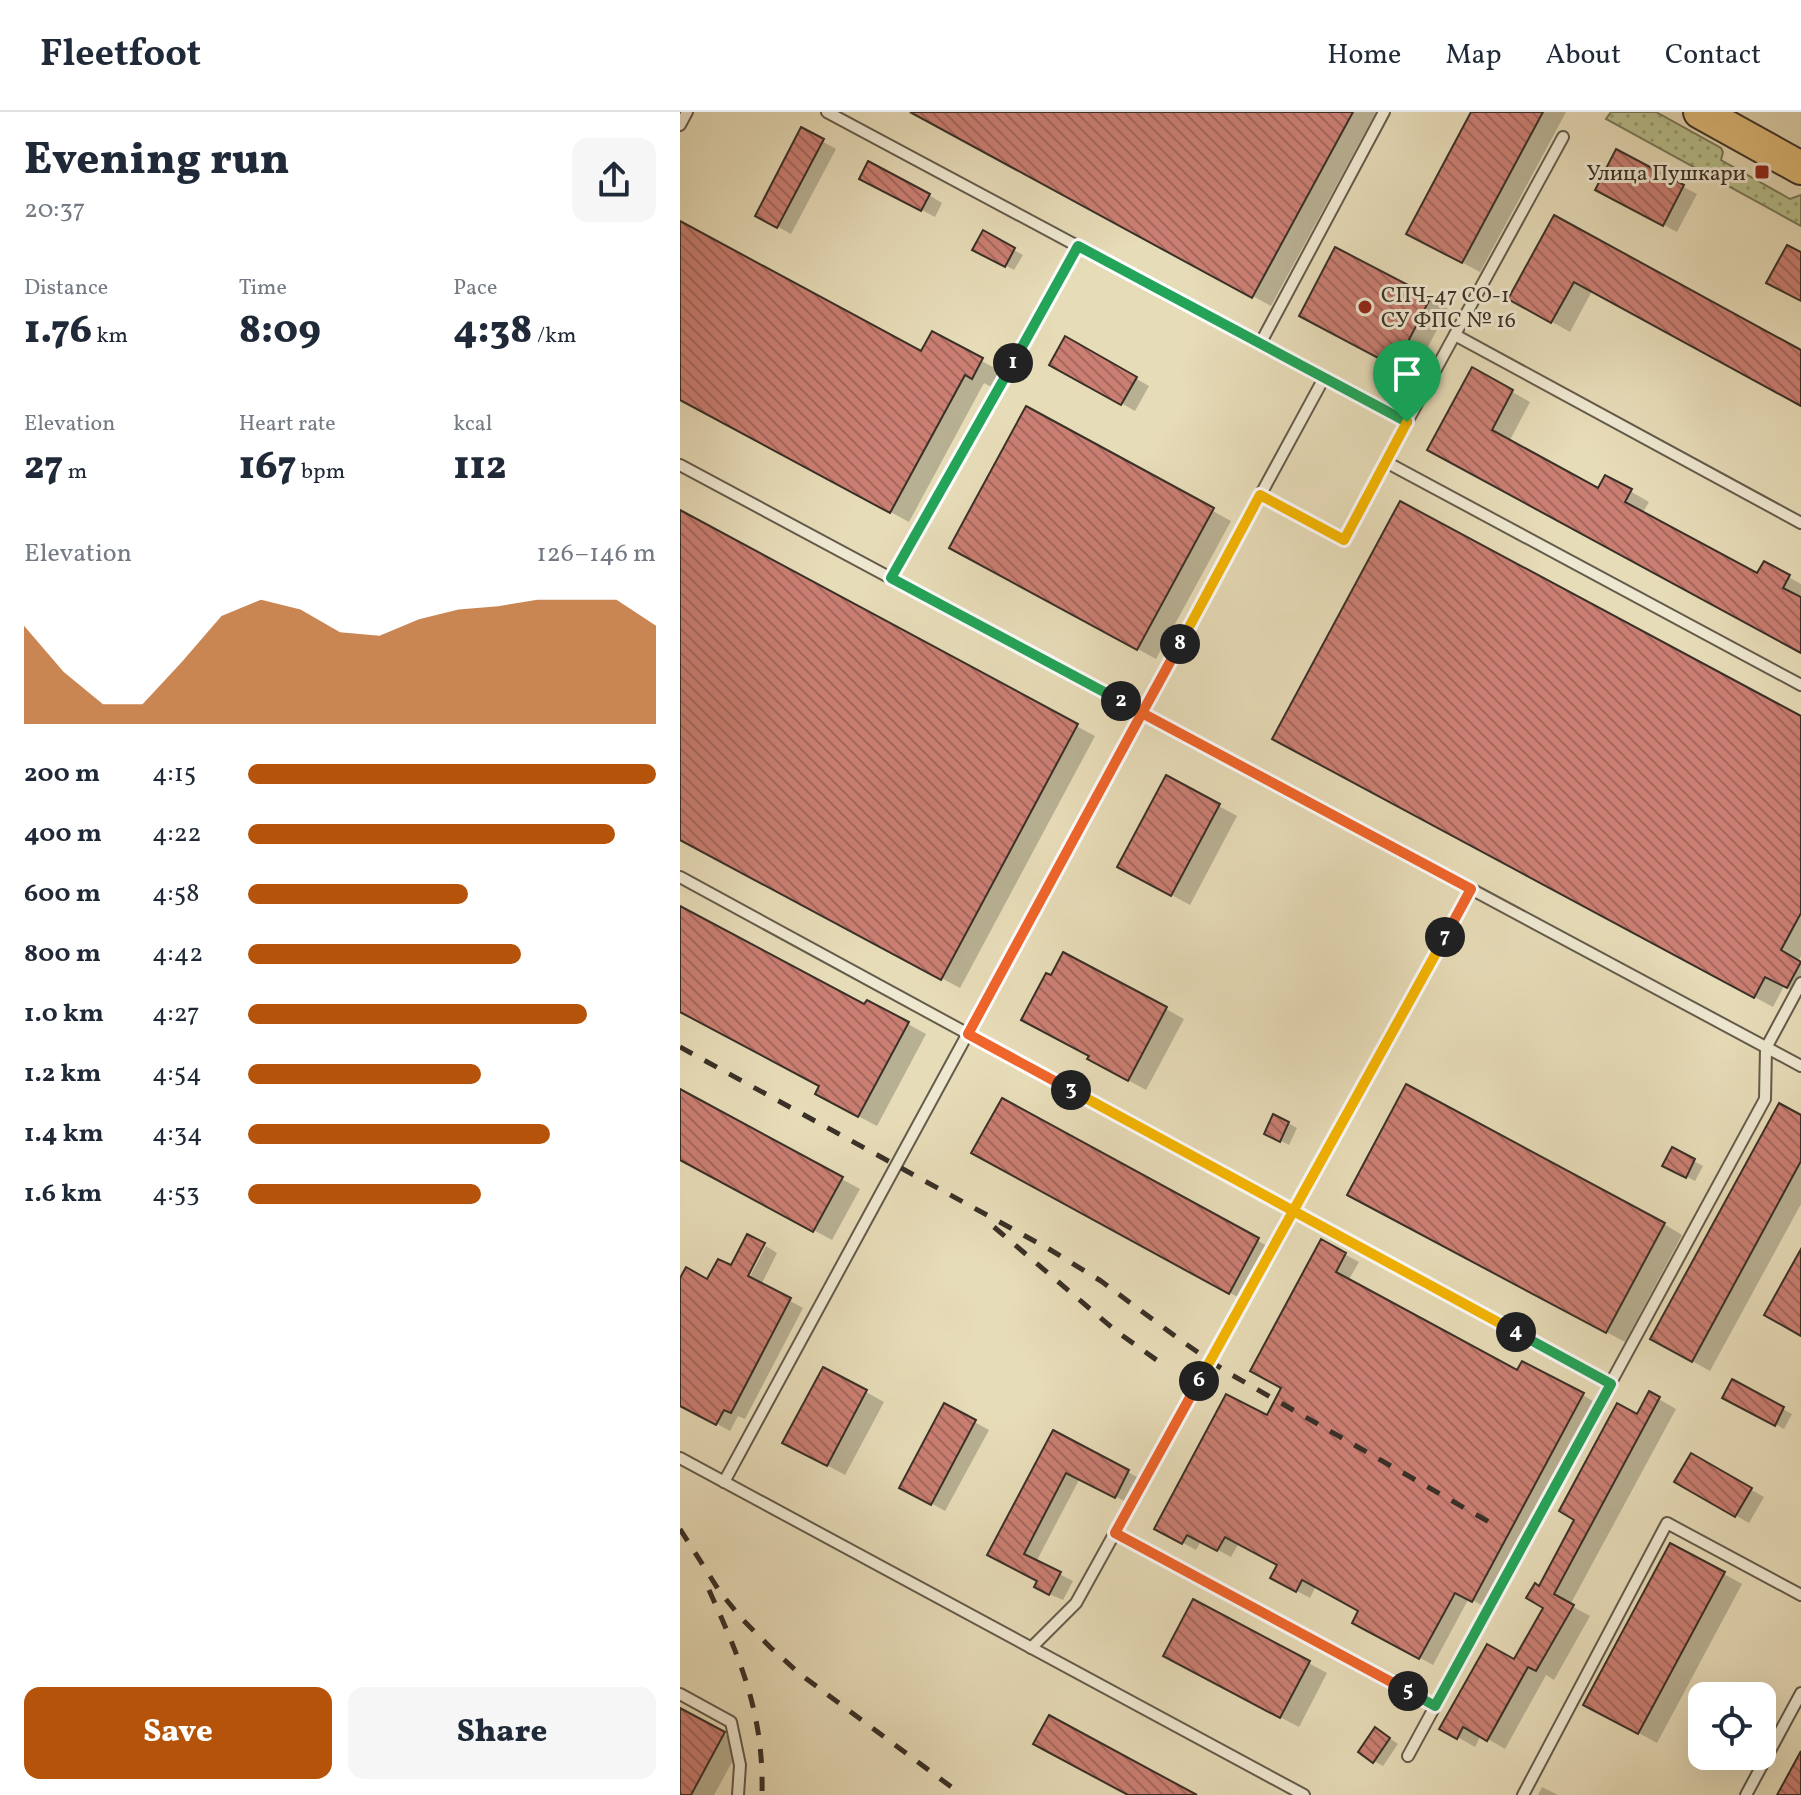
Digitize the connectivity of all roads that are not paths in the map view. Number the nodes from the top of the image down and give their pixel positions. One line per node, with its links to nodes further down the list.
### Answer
1 (687, 112): 5 (lane)
2 (827, 112): 8 (lane)
3 (1384, 112): 10 (lane)
4 (1700, 112): 7 (highway)
5 (680, 125)
6 (1563, 137): 9 (lane)
7 (1801, 168)
8 (1078, 246): 10 (lane); 17 (lane)
9 (1455, 335): 12 (lane); 16 (lane)
10 (1260, 344): 11 (lane)
11 (1324, 378): 12 (lane); 15 (lane)
12 (1407, 422): 13 (lane)
13 (1386, 462): 15 (lane); 18 (lane)
14 (680, 465): 17 (lane)
15 (1260, 495): 19 (lane)
16 (1801, 523)
17 (891, 578): 19 (lane)
18 (1801, 685)
19 (1142, 713): 21 (lane); 23 (lane)
20 (680, 877): 23 (lane)
21 (1471, 889): 24 (lane); 26 (lane)
22 (1801, 983): 24 (lane)
23 (968, 1034): 26 (lane); 29 (lane)
24 (1766, 1048): 25 (lane); 27 (lane)
25 (1801, 1066)
26 (1293, 1211): 27 (lane); 30 (lane)
27 (1611, 1384): 35 (lane)
28 (680, 1458): 29 (lane)
29 (724, 1482): 32 (lane)
30 (1115, 1533): 32 (lane); 35 (lane)
31 (1801, 1595): 39 (lane)
32 (1031, 1648): 38 (lane)
33 (1801, 1693): 40 (lane)
34 (680, 1694): 37 (lane)
35 (1435, 1706): 36 (lane)
36 (1408, 1756)
37 (738, 1795)
38 (1304, 1795)
39 (1523, 1795)
40 (1746, 1795)

